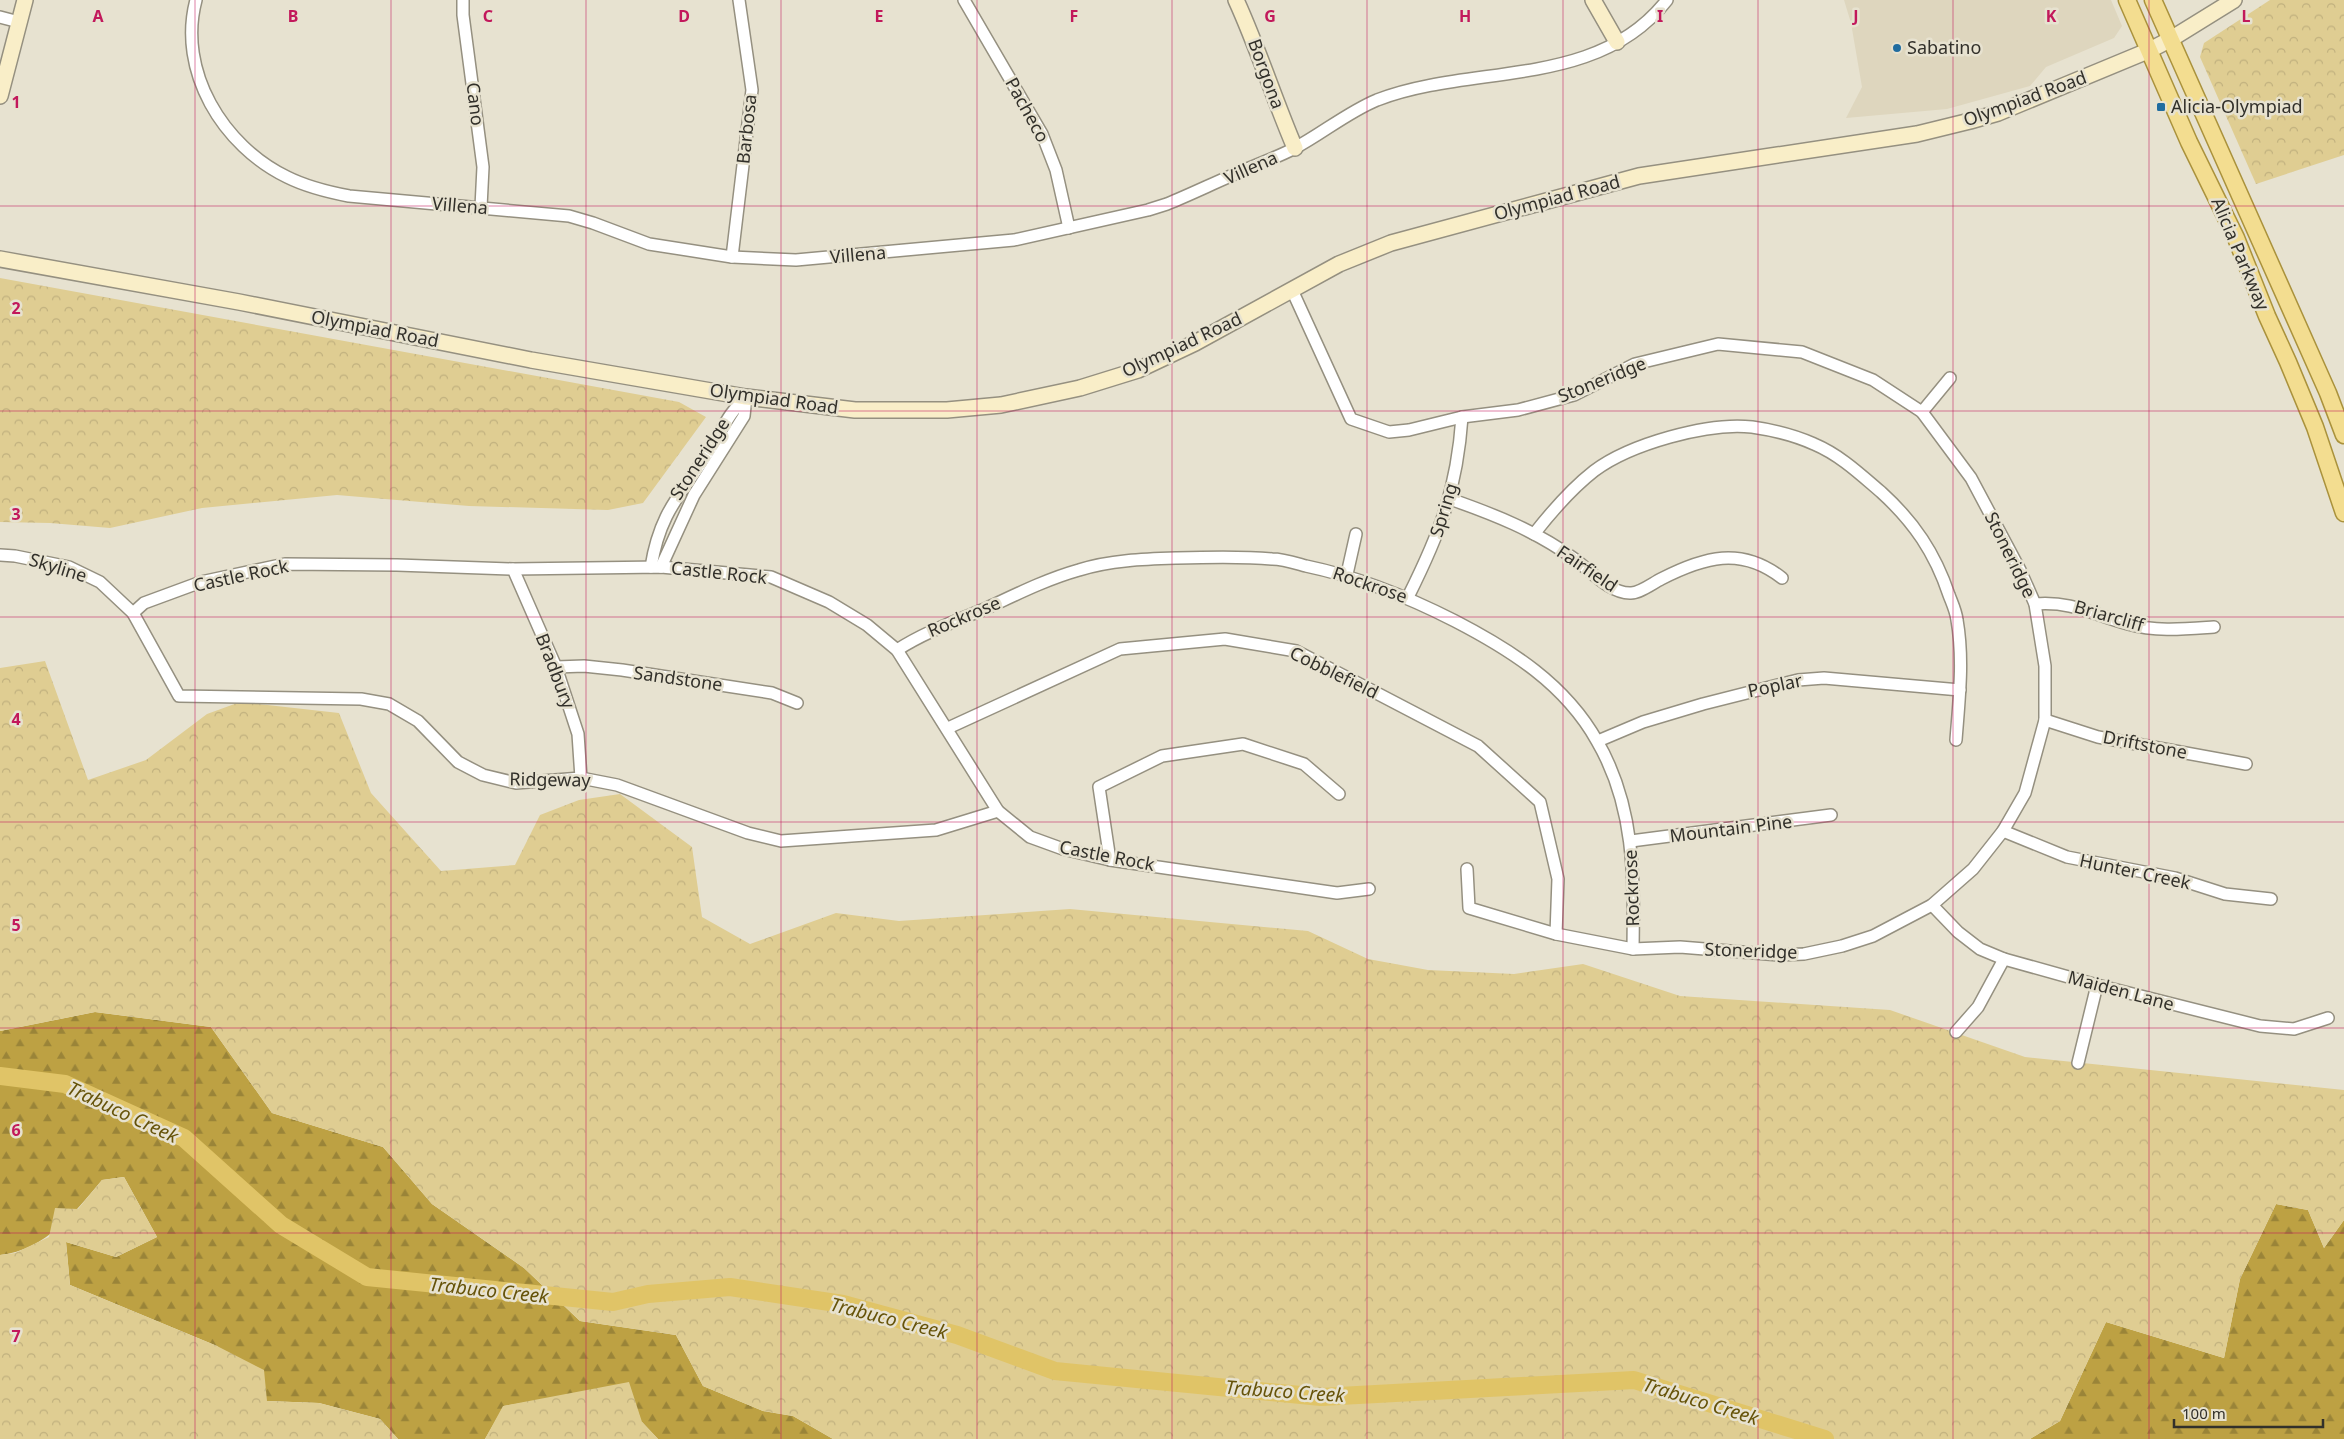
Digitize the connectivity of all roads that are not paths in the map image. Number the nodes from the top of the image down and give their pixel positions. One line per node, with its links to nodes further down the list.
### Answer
1 (25, 0): 13 (main road)
2 (196, 0): 19 (street, Villena)
3 (463, 0): 19 (street, Cano)
4 (739, 0): 21 (street, Barbosa)
5 (964, 0): 20 (street, Pacheco)
6 (1236, 0): 18 (main road, Borgona)
7 (1593, 0): 15 (main road)
8 (1667, 0): 15 (street, Villena)
9 (2127, 0): 16 (main road, Alicia Parkway)
10 (2153, 0): 14 (main road, Alicia Parkway)
11 (2234, 0): 14 (main road, Olympiad Road)
12 (0, 18): 13 (street)
13 (19, 22): 17 (main road)
14 (2170, 39): 16 (main road, Olympiad Road); 29 (main road, Alicia Parkway)
15 (1617, 42): 18 (street, Villena)
16 (2150, 50): 23 (main road, Olympiad Road); 32 (main road, Alicia Parkway)
17 (0, 96)
18 (1295, 148): 20 (street, Villena)
19 (481, 208): 21 (street, Villena)
20 (1069, 228): 21 (street, Villena)
21 (732, 258)
22 (0, 259): 25 (main road, Olympiad Road)
23 (1292, 290): 25 (main road, Olympiad Road); 27 (street, Stoneridge)
24 (1950, 378): 26 (street)
25 (746, 397): 28 (street, Stoneridge); 30 (street, Stoneridge)
26 (1922, 412): 27 (street, Stoneridge); 43 (street, Stoneridge)
27 (1462, 417): 31 (street, Spring)
28 (720, 434): 30 (street); 33 (street, Stoneridge)
29 (2344, 436)
30 (731, 440): 36 (street, Stoneridge)
31 (1450, 500): 35 (street, Fairfield); 42 (street, Spring)
32 (2344, 512)
33 (659, 532): 36 (street); 38 (street, Stoneridge)
34 (1356, 534): 40 (street)
35 (1534, 534): 41 (street, Fairfield); 48 (street)
36 (674, 537): 38 (street, Stoneridge)
37 (0, 555): 44 (street, Skyline)
38 (656, 567): 39 (street, Castle Rock); 46 (street, Castle Rock)
39 (513, 569): 44 (street, Castle Rock); 47 (street, Bradbury)
40 (1347, 574): 42 (street, Rockrose); 46 (street, Rockrose)
41 (1782, 578)
42 (1408, 597): 53 (street, Rockrose)
43 (2035, 604): 45 (street, Briarcliff); 50 (street, Stoneridge)
44 (133, 613): 55 (street, Ridgeway)
45 (2214, 627)
46 (897, 650): 51 (street, Castle Rock)
47 (556, 667): 49 (street, Sandstone); 55 (street, Bradbury)
48 (1960, 690): 52 (street); 53 (street, Poplar)
49 (797, 703)
50 (2045, 720): 54 (street, Driftstone); 59 (street, Stoneridge)
51 (948, 728): 57 (street, Castle Rock); 66 (street, Cobblefield)
52 (1956, 740)
53 (1598, 741): 60 (street, Rockrose)
54 (2246, 764)
55 (581, 778): 57 (street, Ridgeway)
56 (1339, 794): 61 (street)
57 (998, 811): 61 (street, Castle Rock)
58 (1831, 816): 60 (street, Mountain Pine)
59 (2003, 831): 64 (street, Hunter Creek); 65 (street, Stoneridge)
60 (1631, 841): 67 (street, Rockrose)
61 (1110, 860): 63 (street, Castle Rock)
62 (1467, 869): 66 (street, Stoneridge)
63 (1369, 888)
64 (2271, 899)
65 (1932, 905): 67 (street, Stoneridge); 68 (street, Maiden Lane)
66 (1556, 934): 67 (street, Stoneridge)
67 (1633, 949)
68 (2004, 959): 69 (street, Maiden Lane); 71 (street)
69 (2097, 985): 70 (street, Maiden Lane); 72 (street)
70 (2328, 1018)
71 (1956, 1032)
72 (2078, 1063)

